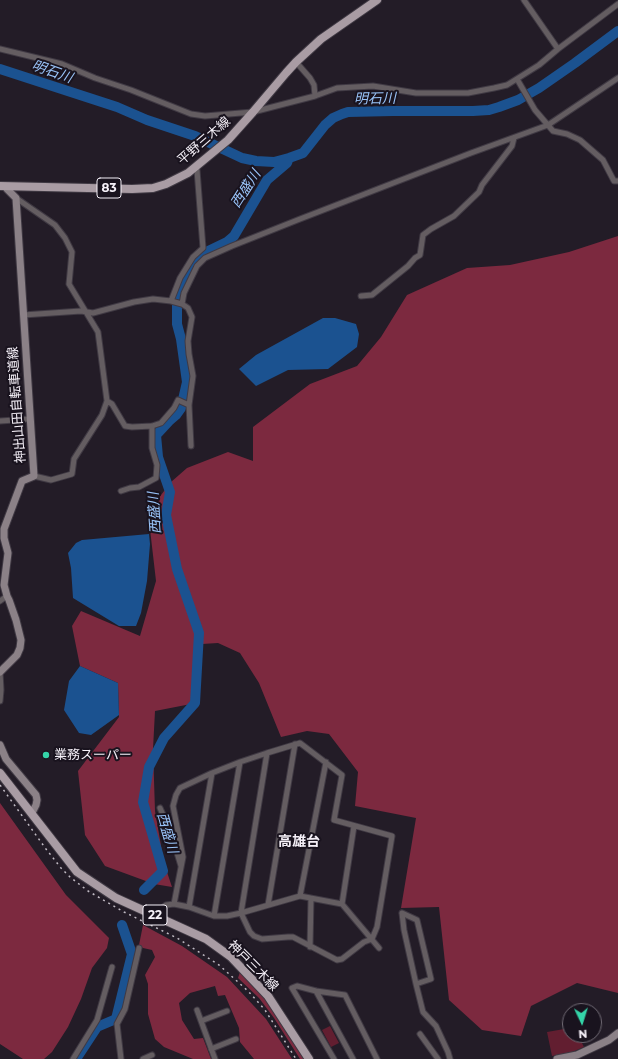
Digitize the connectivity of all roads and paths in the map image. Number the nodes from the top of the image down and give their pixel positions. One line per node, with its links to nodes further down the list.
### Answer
1 (377, 0): 6 (main road, 平野三木線 / 83)
2 (524, 0): 5 (street)
3 (618, 4): 5 (street)
4 (0, 49): 10 (street)
5 (558, 49): 8 (street)
6 (296, 62): 9 (street); 10 (main road, 平野三木線 / 83)
7 (618, 78): 11 (street)
8 (517, 79): 9 (street); 11 (street)
9 (315, 96): 10 (street)
10 (253, 112): 13 (main road, 平野三木線 / 83)
11 (548, 125): 12 (street); 14 (street)
12 (514, 138): 17 (street); 19 (street)
13 (196, 166): 15 (main road, 平野三木線 / 83); 18 (street)
14 (618, 181)
15 (3, 187): 16 (main road)
16 (16, 198): 20 (street); 21 (main road, 神出山田自転車道線)
17 (362, 296)
18 (171, 301): 19 (street); 20 (street)
19 (182, 304): 23 (street)
20 (86, 312): 21 (street); 22 (street)
21 (23, 315): 24 (main road, 神出山田自転車道線)
22 (107, 401): 26 (street); 28 (street)
23 (189, 405): 26 (street); 27 (street)
24 (30, 419): 25 (street); 28 (main road, 神出山田自転車道線)
25 (0, 421)
26 (152, 426): 29 (street)
27 (191, 446)
28 (34, 476): 30 (main road, 神出山田自転車道線)
29 (122, 491)
30 (7, 596): 31 (street); 32 (main road, 神出山田自転車道線)
31 (0, 601)
32 (0, 672): 33 (street)
33 (0, 701)
34 (295, 744): 36 (street); 38 (street); 49 (street)
35 (0, 745): 42 (main road)
36 (267, 753): 37 (street); 51 (street)
37 (240, 762): 40 (street); 53 (street)
38 (326, 762): 43 (street); 45 (street)
39 (0, 773): 42 (main road, 神戸三木線 / 22)
40 (212, 773): 44 (street); 50 (street)
41 (160, 808): 44 (street)
42 (33, 812): 52 (main road, 神戸三木線 / 22)
43 (354, 826): 48 (street); 54 (street)
44 (181, 867): 47 (street)
45 (300, 896): 46 (street); 49 (street)
46 (311, 898): 48 (street); 55 (street)
47 (174, 904): 50 (street); 52 (street)
48 (342, 904): 54 (street)
49 (268, 906): 51 (street)
50 (189, 907): 53 (street)
51 (241, 913): 53 (street); 55 (street)
52 (156, 916): 73 (main road, 神戸三木線 / 22)
53 (214, 916)
54 (372, 939): 55 (street); 57 (street)
55 (310, 946)
56 (140, 948): 70 (street)
57 (379, 948)
58 (112, 967): 69 (street)
59 (416, 984): 59 (street); 78 (street)
60 (316, 991): 74 (street); 75 (street); 76 (street)
61 (196, 1010): 63 (street)
62 (226, 1011): 63 (street)
63 (201, 1021): 67 (street)
64 (618, 1033): 79 (main road)
65 (420, 1034): 77 (street)
66 (236, 1039): 67 (street)
67 (211, 1049): 72 (street)
68 (152, 1056): 71 (street)
69 (73, 1059)
70 (121, 1059)
71 (143, 1059)
72 (215, 1059)
73 (309, 1059)
74 (334, 1059)
75 (352, 1059)
76 (377, 1059)
77 (438, 1059)
78 (450, 1059)
79 (561, 1059)

